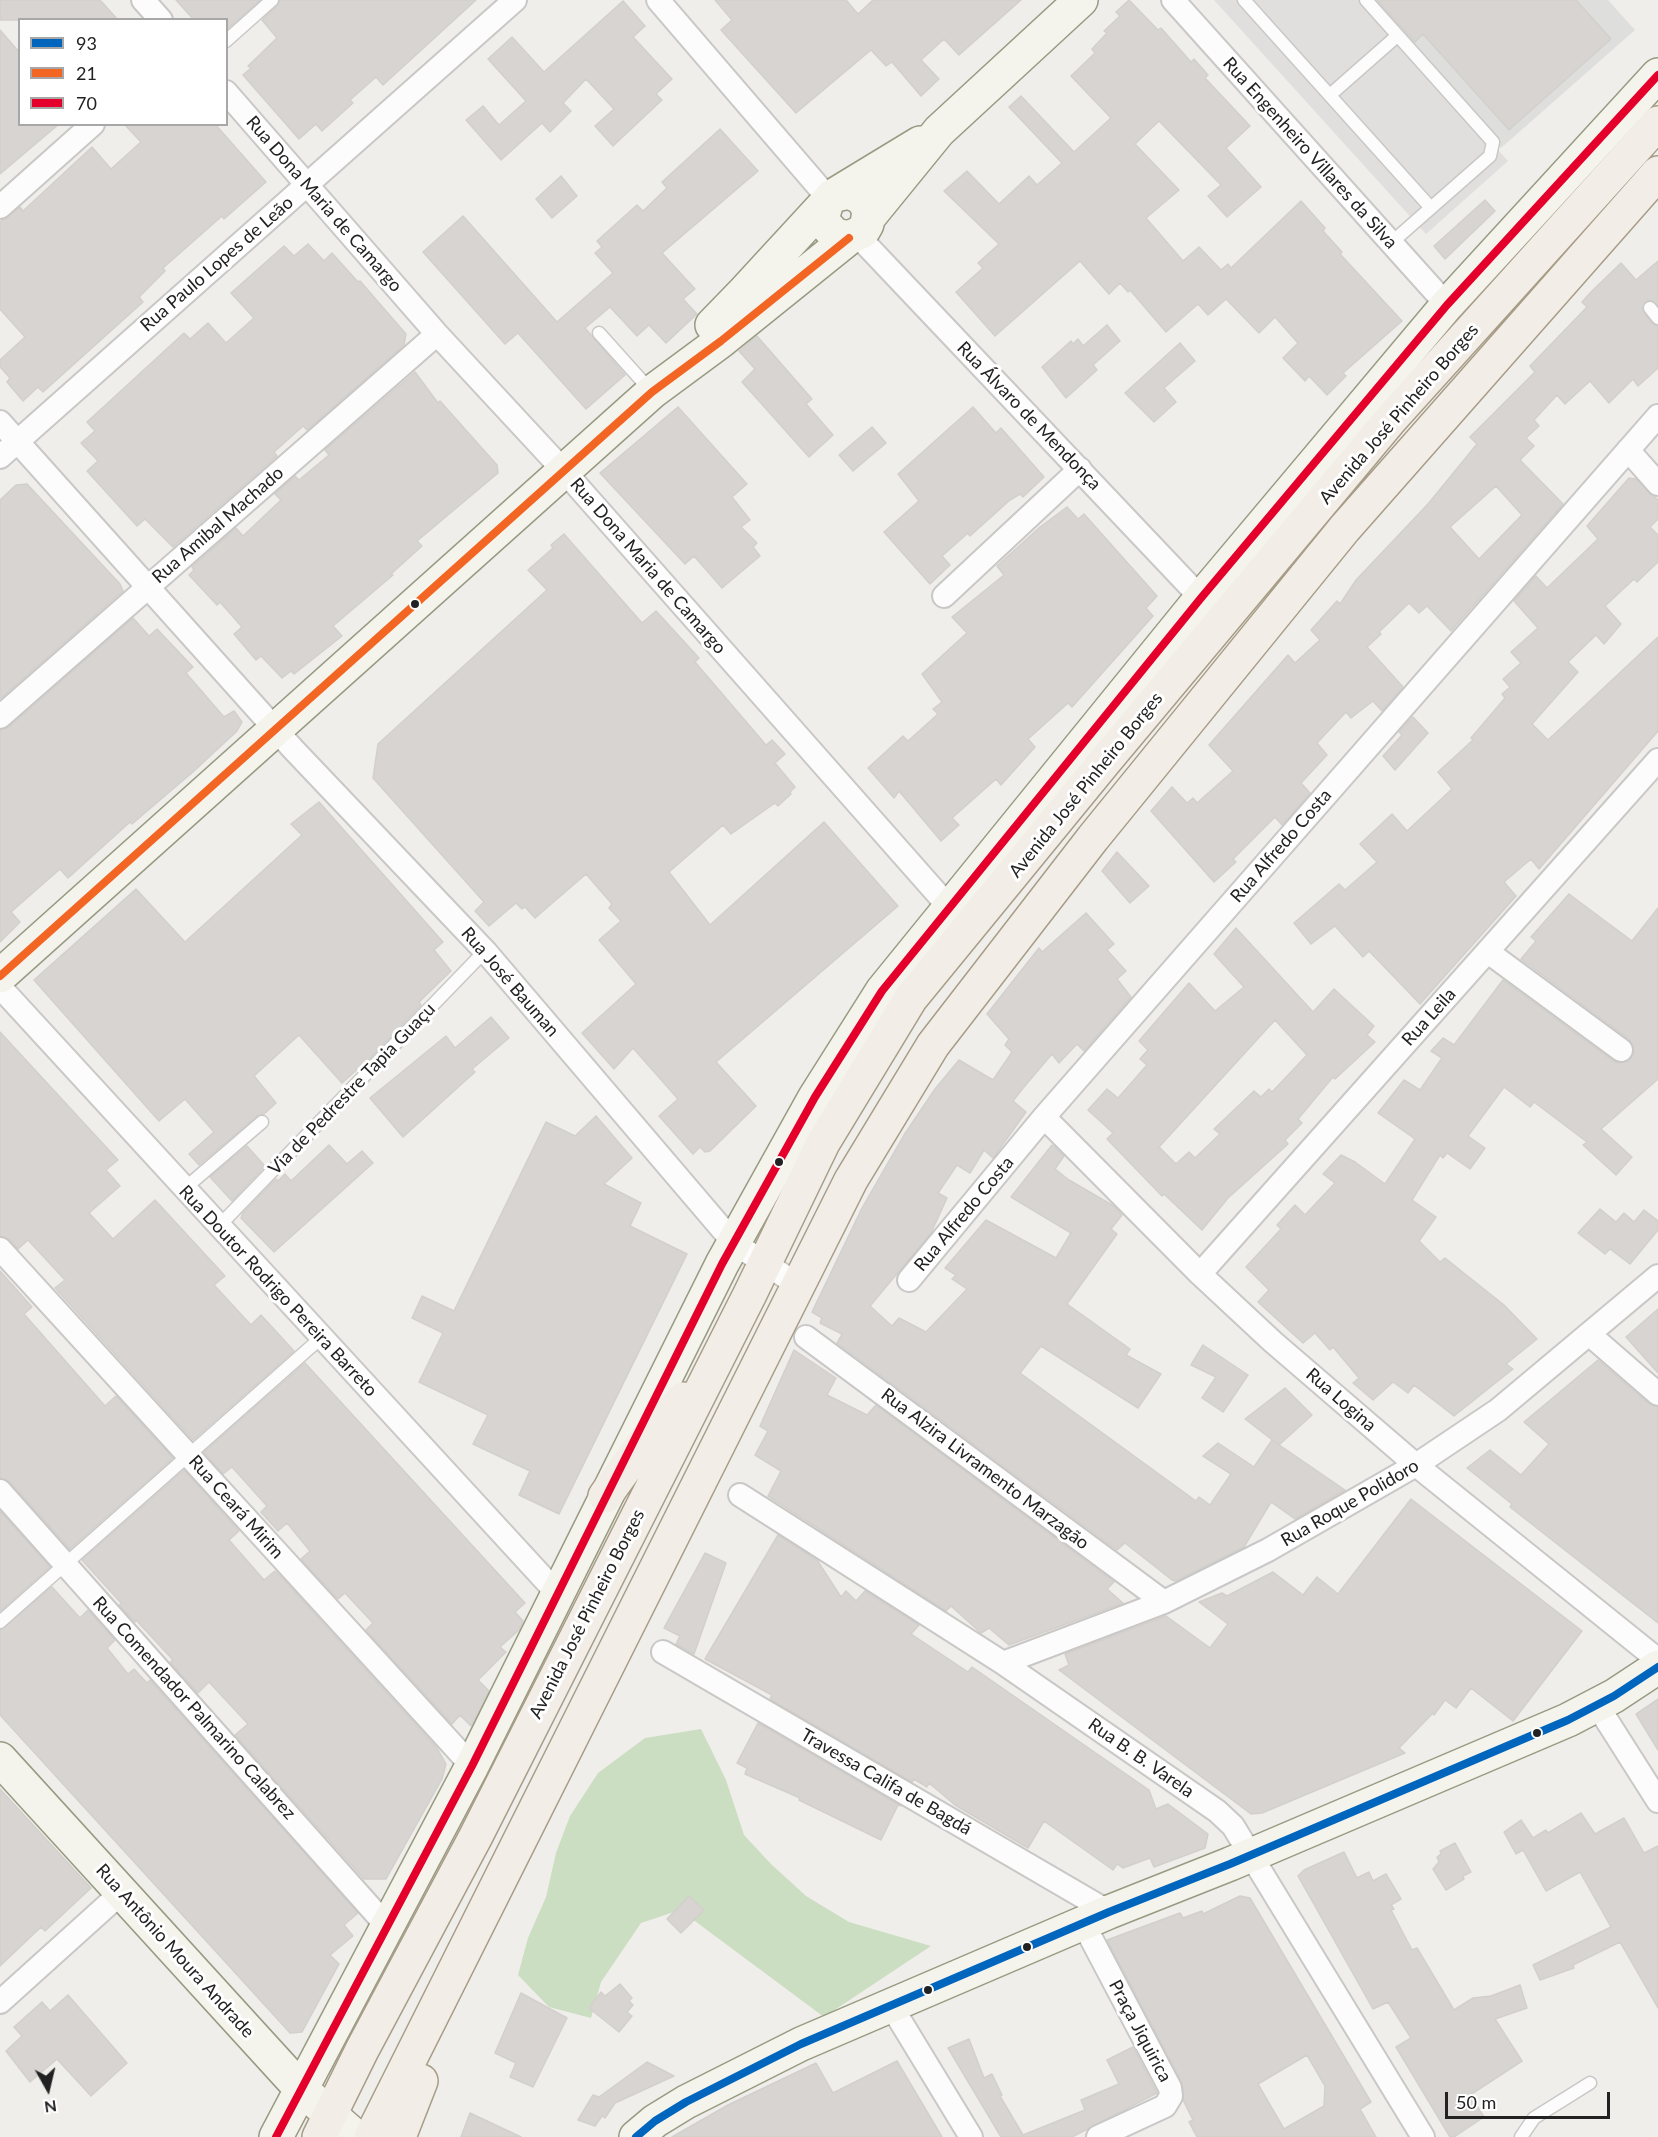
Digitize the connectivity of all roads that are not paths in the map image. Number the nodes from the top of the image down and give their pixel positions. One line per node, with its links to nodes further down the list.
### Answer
1 (142, 0): 9 (street)
2 (272, 0): 11 (lane)
3 (515, 0): 19 (street, Rua Paulo Lopes de Leão)
4 (658, 0): 21 (street)
5 (1081, 0): 17 (street)
6 (1173, 0): 25 (street, Rua Engenheiro Villares da Silva)
7 (1244, 0): 14 (lane)
8 (1366, 0): 10 (lane)
9 (159, 18)
10 (1398, 36): 14 (lane); 23 (lane)
11 (228, 39)
12 (1658, 75): 27 (street)
13 (228, 94): 19 (street, Rua Dona Maria de Camargo)
14 (1330, 95): 23 (lane)
15 (1658, 123): 57 (main road, Avenida José Pinheiro Borges)
16 (91, 126): 22 (street)
17 (939, 131): 21 (street); 24 (street)
18 (1658, 172): 26 (main road, Avenida José Pinheiro Borges)
19 (308, 184): 29 (street, Rua Dona Maria de Camargo); 33 (street, Rua Paulo Lopes de Leão)
20 (1658, 192): 26 (street)
21 (831, 198): 24 (street); 30 (street)
22 (0, 207)
23 (1431, 208): 25 (lane)
24 (858, 230): 30 (street); 36 (street, Rua Álvaro de Mendonça)
25 (1392, 243): 27 (street, Rua Engenheiro Villares da Silva)
26 (1586, 255): 61 (main road, Avenida José Pinheiro Borges)
27 (1447, 305): 41 (street)
28 (599, 333): 30 (lane)
29 (437, 334): 37 (street, Rua Dona Maria de Camargo); 39 (street, Rua Amibal Machado)
30 (655, 390): 37 (street)
31 (1658, 416): 34 (street, Rua Alfredo Costa)
32 (0, 422): 33 (street, Rua José Bauman)
33 (17, 441): 35 (street, Rua Paulo Lopes de Leão); 39 (street, Rua José Bauman)
34 (1628, 450): 38 (street); 51 (street, Rua Alfredo Costa)
35 (0, 457)
36 (1080, 469): 40 (street); 41 (street, Rua Álvaro de Mendonça)
37 (564, 471): 43 (street); 45 (street, Rua Dona Maria de Camargo)
38 (1658, 484)
39 (148, 585): 42 (street, Rua Amibal Machado); 43 (street, Rua José Bauman)
40 (944, 596)
41 (1201, 597): 45 (street)
42 (0, 717)
43 (276, 731): 46 (street, Rua José Bauman); 48 (street)
44 (1658, 760): 47 (street, Rua Leila)
45 (949, 907): 55 (street)
46 (485, 951): 54 (lane, Via de Pedrestre Tapia Guaçu); 55 (street, Rua José Bauman)
47 (1488, 952): 50 (street); 58 (street, Rua Leila)
48 (0, 976)
49 (0, 987): 53 (street, Rua Doutor Rodrigo Pereira Barreto)
50 (1621, 1050)
51 (1044, 1117): 58 (street, Rua Logina); 60 (street, Rua Alfredo Costa)
52 (262, 1122): 53 (lane)
53 (184, 1189): 54 (street, Rua Doutor Rodrigo Pereira Barreto)
54 (218, 1227): 63 (street, Rua Doutor Rodrigo Pereira Barreto)
55 (734, 1243): 57 (street, Rua José Bauman); 71 (street)
56 (0, 1249): 67 (street, Rua Ceará Mirim)
57 (764, 1265): 61 (street, Rua José Bauman); 65 (main road, Avenida José Pinheiro Borges)
58 (1200, 1274): 68 (street, Rua Logina)
59 (1658, 1276): 62 (street, Rua Roque Polidoro)
60 (909, 1280)
61 (798, 1285): 85 (main road, Avenida José Pinheiro Borges)
62 (1589, 1334): 66 (street); 68 (street, Rua Roque Polidoro)
63 (322, 1337): 67 (lane); 73 (street, Rua Doutor Rodrigo Pereira Barreto)
64 (806, 1337): 74 (street, Rua Alzira Livramento Marzagão)
65 (711, 1369): 71 (main road); 93 (main road, Avenida José Pinheiro Borges)
66 (1658, 1394)
67 (189, 1455): 72 (lane); 82 (street, Rua Ceará Mirim)
68 (1416, 1465): 74 (street, Rua Roque Polidoro); 77 (street, Rua Logina)
69 (0, 1491): 72 (street, Rua Comendador Palmarino Calabrez)
70 (740, 1495): 78 (street, Rua B. B. Varela)
71 (605, 1496): 73 (street)
72 (66, 1564): 75 (lane); 88 (street, Rua Comendador Palmarino Calabrez)
73 (557, 1593): 82 (street)
74 (1164, 1602): 78 (street, Rua Roque Polidoro)
75 (0, 1622)
76 (663, 1652): 87 (street, Travessa Califa de Bagdá)
77 (1658, 1660)
78 (1003, 1663): 84 (street, Rua B. B. Varela)
79 (1658, 1667): 80 (street)
80 (1597, 1705): 83 (street); 84 (street)
81 (0, 1759): 86 (street, Rua Antônio Moura Andrade)
82 (472, 1766): 88 (street)
83 (1658, 1801)
84 (1251, 1854): 87 (street); 101 (street, Rua B. B. Varela)
85 (501, 1882): 97 (main road, Avenida José Pinheiro Borges); 98 (main road)
86 (122, 1892): 89 (street); 92 (street, Rua Antônio Moura Andrade)
87 (1096, 1917): 90 (street); 100 (street, Praça Jiquirica)
88 (386, 1925): 92 (street)
89 (0, 2002)
90 (890, 2004): 94 (street); 99 (street)
91 (1590, 2083): 102 (lane)
92 (301, 2089): 93 (street, Rua Antônio Moura Andrade); 95 (street)
93 (325, 2126): 96 (street, Rua Antônio Moura Andrade)
94 (652, 2132)
95 (276, 2137)
96 (356, 2137)
97 (371, 2137)
98 (399, 2137)
99 (971, 2137)
100 (1098, 2137)
101 (1423, 2137)
102 (1521, 2137)

